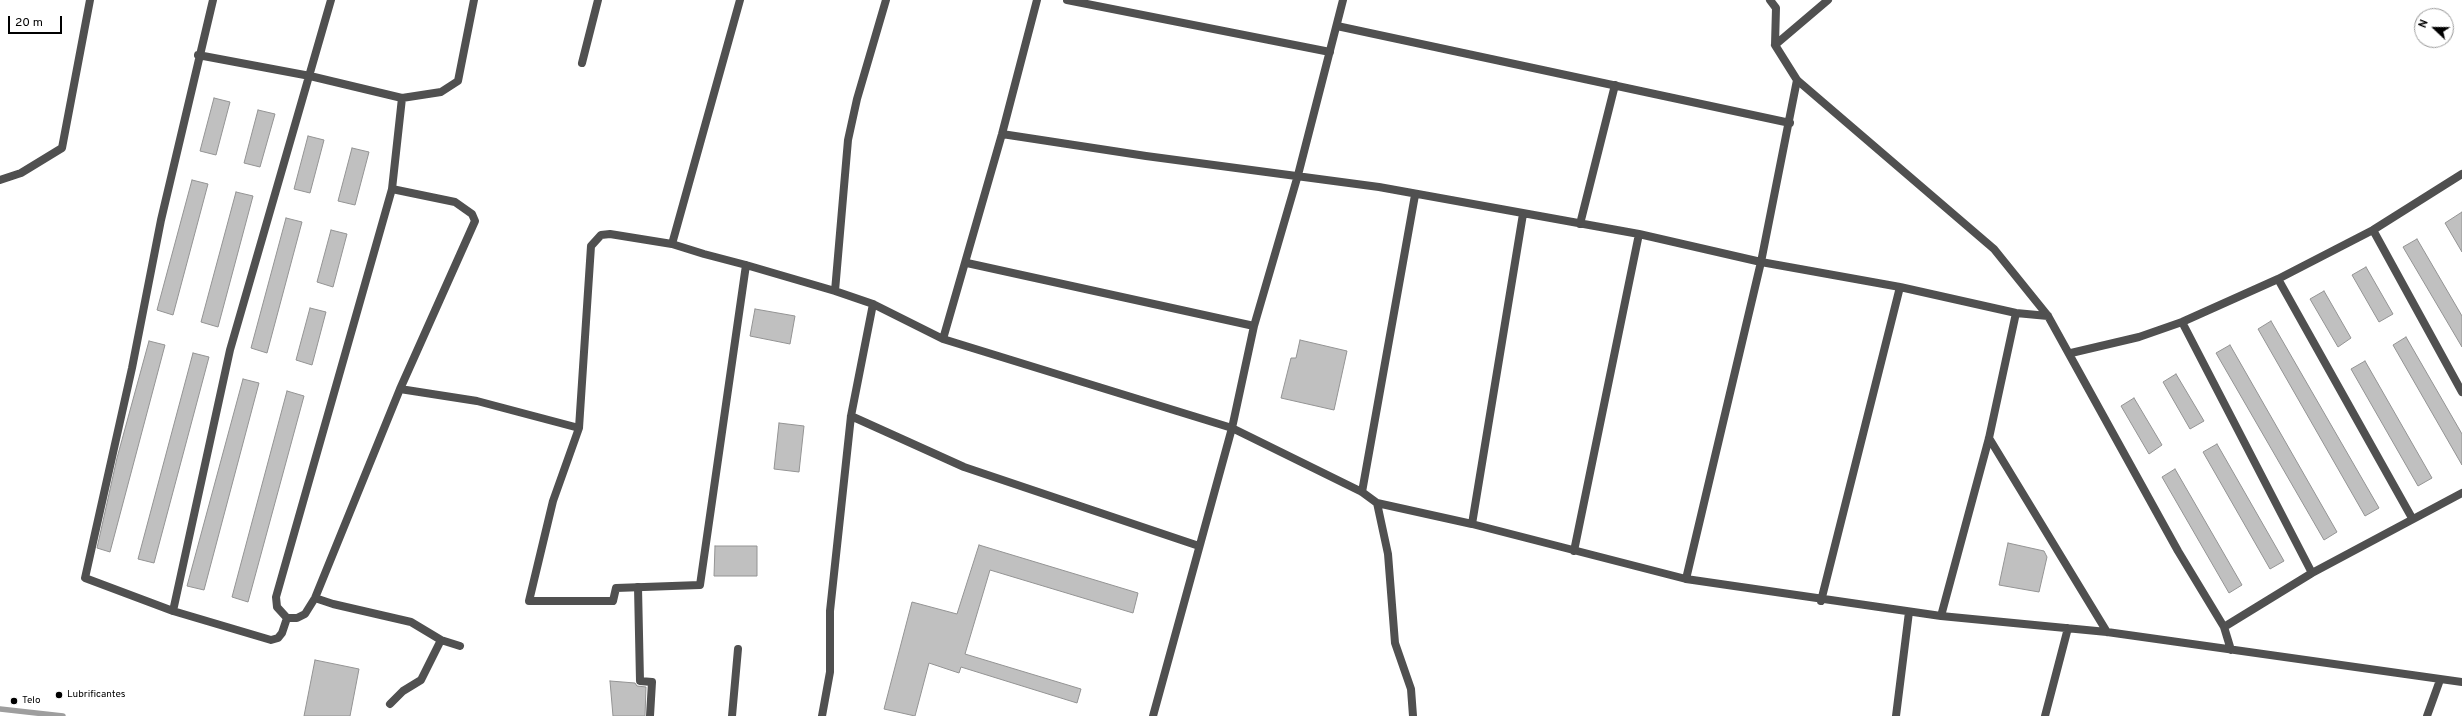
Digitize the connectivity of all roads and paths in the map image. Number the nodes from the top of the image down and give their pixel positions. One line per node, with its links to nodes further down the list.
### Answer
1 (90, 0): 26 (street)
2 (213, 0): 16 (street)
3 (331, 0): 18 (street)
4 (474, 0): 21 (street)
5 (598, 0): 17 (street)
6 (740, 0): 33 (street)
7 (886, 0): 39 (street)
8 (1037, 0): 23 (street)
9 (1067, 0): 15 (street)
10 (1344, 0): 13 (street)
11 (1770, 0): 14 (street)
12 (1828, 0): 14 (street)
13 (1337, 26): 15 (street); 20 (street)
14 (1775, 45): 19 (street)
15 (1330, 52): 25 (street)
16 (198, 55): 18 (street); 65 (street)
17 (582, 63)
18 (310, 76): 21 (street); 65 (street)
19 (1797, 80): 22 (street); 42 (street)
20 (1616, 86): 22 (street); 30 (street)
21 (402, 98): 27 (street)
22 (1790, 123): 35 (street)
23 (1002, 134): 25 (street); 34 (street)
24 (2462, 174): 31 (street)
25 (1298, 175): 28 (street); 44 (street)
26 (0, 180)
27 (392, 189): 47 (street); 68 (street)
28 (1415, 195): 29 (street); 53 (street)
29 (1523, 214): 30 (street); 57 (street)
30 (1580, 224): 32 (street)
31 (2373, 230): 37 (street); 48 (street)
32 (1638, 234): 35 (street); 59 (street)
33 (672, 244): 36 (street); 50 (street)
34 (966, 262): 44 (street); 45 (street)
35 (1761, 262): 38 (street); 61 (street)
36 (746, 265): 39 (street); 62 (street)
37 (2278, 279): 43 (street); 56 (street)
38 (1900, 287): 41 (street); 64 (street)
39 (835, 291): 40 (street)
40 (873, 304): 45 (street); 49 (street)
41 (2016, 312): 42 (street); 52 (street)
42 (2048, 316): 46 (street)
43 (2182, 322): 46 (street); 60 (street)
44 (1254, 326): 51 (street)
45 (943, 339): 51 (street)
46 (2070, 353): 69 (street)
47 (400, 389): 50 (street); 63 (street)
48 (2462, 392)
49 (851, 416): 58 (street); 81 (street)
50 (579, 428): 62 (street)
51 (1232, 428): 53 (street); 58 (street)
52 (1989, 438): 67 (street); 71 (street)
53 (1362, 492): 55 (street)
54 (2462, 493): 56 (street)
55 (1377, 503): 57 (street); 83 (street)
56 (2412, 518): 60 (street)
57 (1472, 524): 59 (street)
58 (1199, 546): 82 (street)
59 (1574, 551): 61 (street)
60 (2312, 573): 69 (street)
61 (1686, 579): 64 (street)
62 (638, 587): 79 (street)
63 (315, 598): 68 (street); 72 (street)
64 (1822, 601): 66 (street)
65 (173, 611): 68 (street)
66 (1909, 612): 67 (street); 84 (street)
67 (1941, 616): 70 (street)
68 (287, 618)
69 (2224, 627): 75 (street)
70 (2068, 628): 71 (street); 85 (street)
71 (2106, 632): 75 (street)
72 (440, 640): 73 (street); 78 (street)
73 (460, 646)
74 (738, 649): 80 (street)
75 (2231, 650): 76 (street)
76 (2440, 680): 77 (street); 86 (street)
77 (2462, 682)
78 (390, 704)
79 (650, 716)
80 (732, 716)
81 (822, 716)
82 (1153, 716)
83 (1413, 716)
84 (1896, 716)
85 (2045, 716)
86 (2427, 716)

